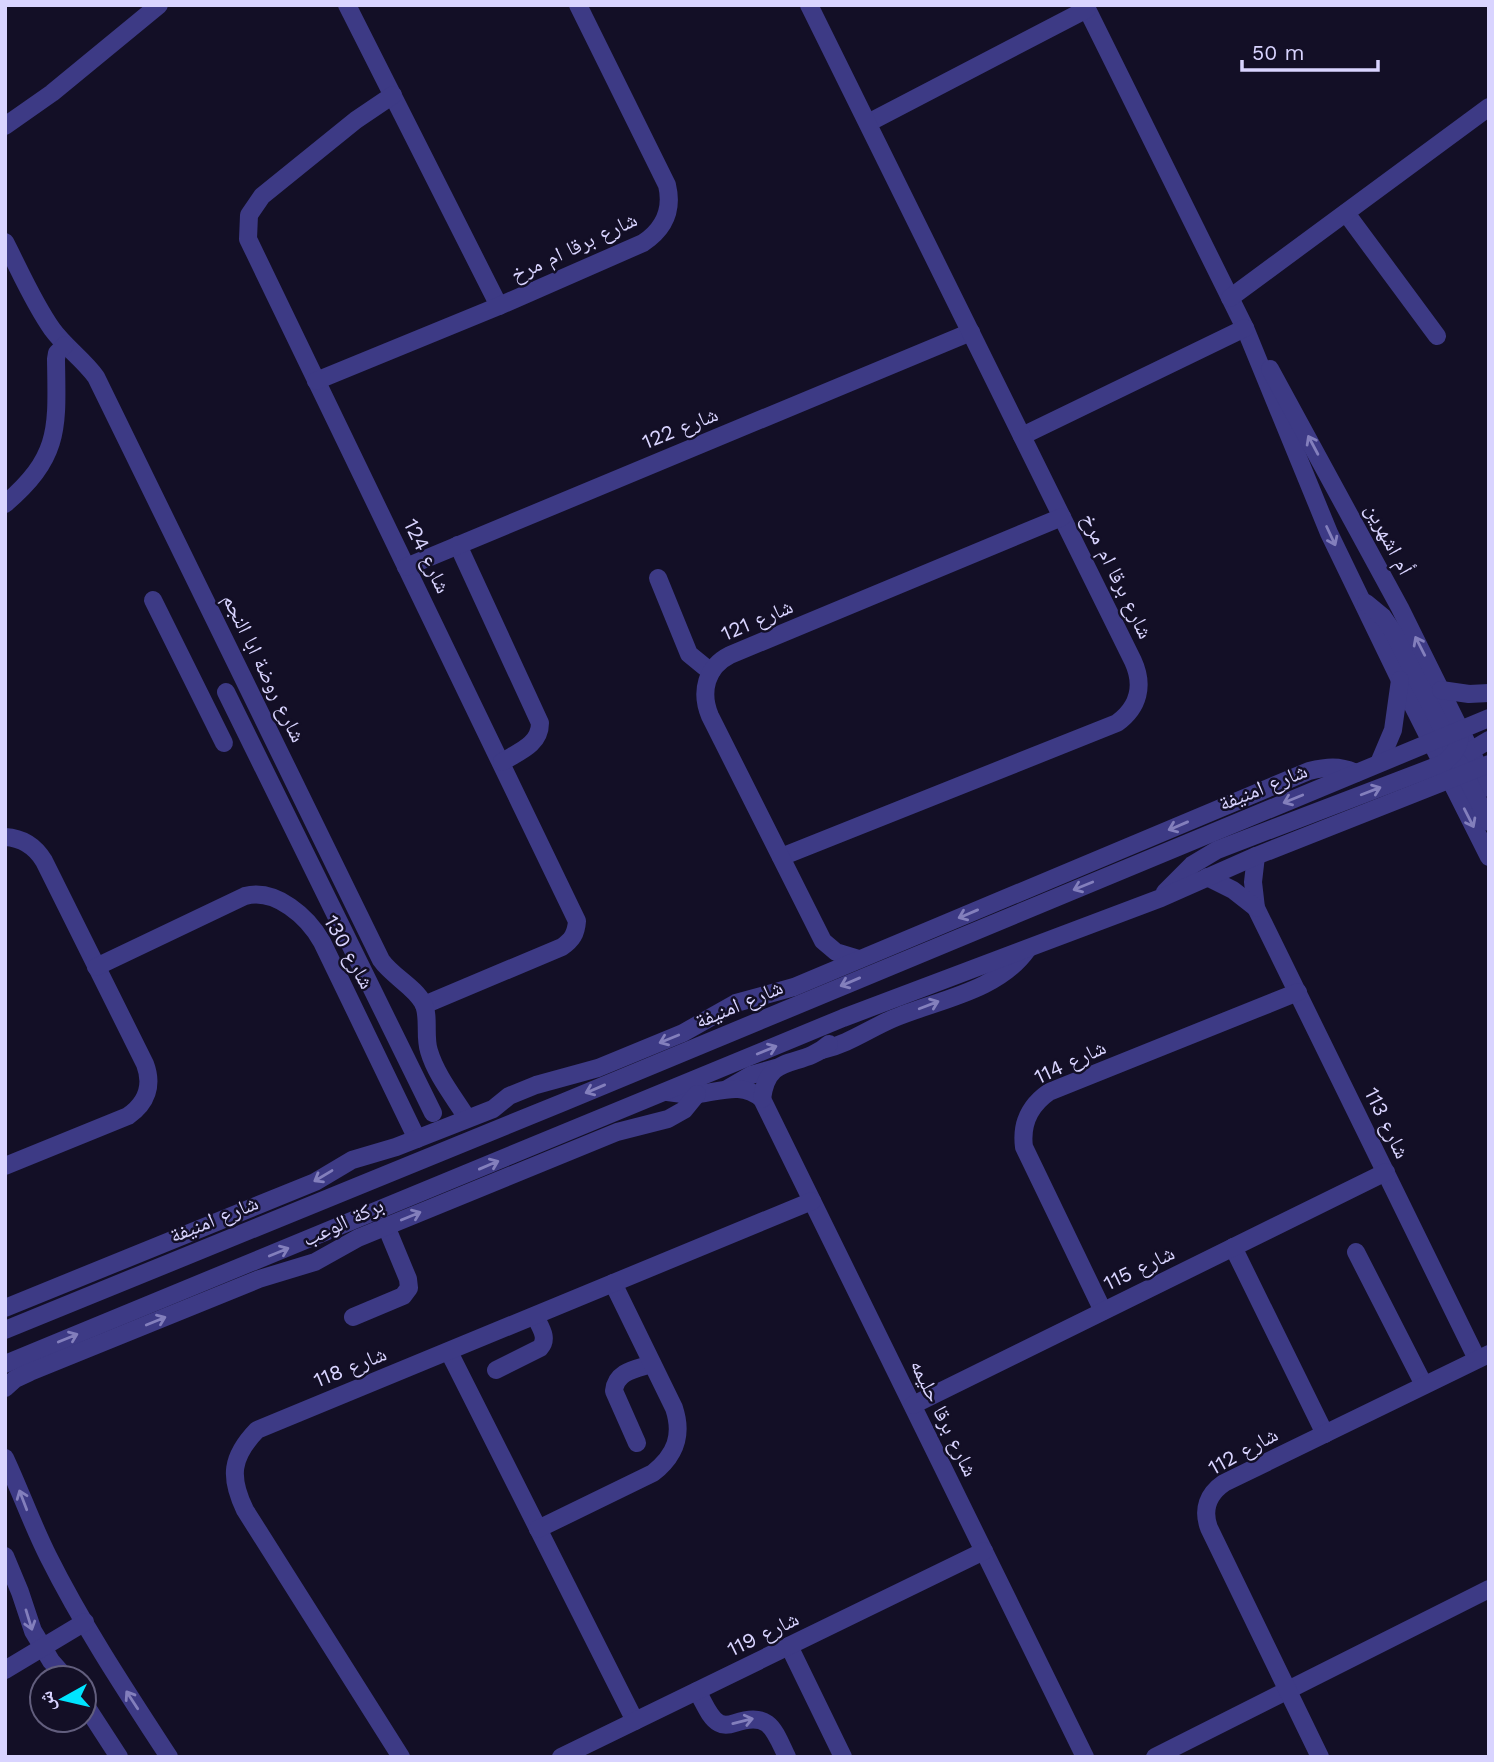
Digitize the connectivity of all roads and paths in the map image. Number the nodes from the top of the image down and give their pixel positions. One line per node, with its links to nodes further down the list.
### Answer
1 (159, 5): 6 (street)
2 (347, 5): 7 (street)
3 (578, 5): 14 (street, شارع برقا ام مرخ)
4 (809, 5): 9 (street, شارع برقا ام مرخ)
5 (1086, 7): 9 (street); 13 (street, أم اشهرين)
6 (139, 11): 10 (street)
7 (393, 95): 14 (street); 19 (street, شارع 124)
8 (1489, 107): 11 (street)
9 (868, 124): 15 (street, شارع برقا ام مرخ)
10 (5, 126)
11 (1346, 212): 13 (street); 17 (street)
12 (5, 242): 18 (street, شارع روضة ابا النجم)
13 (1230, 298): 16 (street, أم اشهرين)
14 (499, 306): 19 (street, شارع برقا ام مرخ)
15 (971, 332): 20 (street, شارع برقا ام مرخ); 23 (street, شارع 122)
16 (1247, 333): 20 (street); 26 (street, أم اشهرين, one-way to 26); 31 (street, أم اشهرين, one-way to 16)
17 (1437, 336)
18 (65, 345): 21 (street); 29 (street, شارع روضة ابا النجم)
19 (316, 381): 24 (street, شارع 124)
20 (1022, 436): 22 (street, شارع برقا ام مرخ)
21 (5, 504)
22 (1062, 517): 28 (street, شارع 121); 47 (street, شارع برقا ام مرخ)
23 (458, 545): 24 (street, شارع 122); 39 (street)
24 (407, 567): 39 (street, شارع 124)
25 (658, 578): 28 (street)
26 (1360, 598): 30 (street, أم اشهرين); 36 (street)
27 (153, 600): 34 (street)
28 (711, 672): 47 (street, شارع 121)
29 (242, 677): 32 (street); 59 (street, شارع روضة ابا النجم)
30 (1400, 680): 36 (street, أم اشهرين); 41 (street)
31 (1441, 690): 33 (street); 36 (street, أم اشهرين)
32 (226, 692): 34 (street); 70 (street)
33 (1489, 693)
34 (205, 704): 38 (street)
35 (1489, 718): 36 (street, شارع امنيفة)
36 (1445, 736): 40 (street, أم اشهرين); 40 (street, أم اشهرين); 41 (street, شارع امنيفة)
37 (1489, 740): 40 (street)
38 (224, 743)
39 (502, 762): 59 (street, شارع 124)
40 (1462, 762): 42 (street); 43 (street); 45 (street); 46 (street, one-way to 46); 49 (street, one-way to 40)
41 (1379, 763): 53 (street, شارع امنيفة, one-way to 53)
42 (1489, 788)
43 (1489, 822)
44 (5, 836): 55 (street)
45 (1256, 856): 48 (street); 50 (street, شارع 113)
46 (1489, 857)
47 (781, 858): 51 (street, شارع 121)
48 (1207, 877): 49 (street); 50 (street, شارع 113)
49 (1161, 898): 52 (street)
50 (1256, 908): 57 (street, شارع 113)
51 (824, 941): 54 (street); 56 (street)
52 (1028, 948): 60 (street); 62 (street, one-way to 52)
53 (884, 958): 54 (street); 61 (street, شارع امنيفة, one-way to 61)
54 (859, 959): 56 (street)
55 (96, 967): 72 (street, شارع 130); 74 (street)
56 (809, 980): 58 (street)
57 (1298, 992): 75 (street, شارع 113); 85 (street, شارع 114)
58 (765, 994): 61 (street); 69 (street, one-way to 69)
59 (424, 1005): 71 (street)
60 (844, 1018): 62 (street); 65 (street, one-way to 60)
61 (721, 1037): 68 (street, شارع امنيفة, one-way to 68)
62 (822, 1050): 63 (street)
63 (776, 1068): 64 (street); 67 (street)
64 (727, 1089): 66 (street); 67 (street)
65 (664, 1092): 66 (street); 79 (street, one-way to 65)
66 (697, 1094): 78 (street, بركة الوعب, one-way to 66)
67 (762, 1099): 77 (street, شارع برقا حليمه)
68 (564, 1102): 69 (street); 76 (street, شارع امنيفة)
69 (493, 1109): 71 (street)
70 (433, 1113)
71 (467, 1118): 72 (street)
72 (417, 1139): 73 (street)
73 (373, 1155): 76 (street); 84 (street, one-way to 84)
74 (5, 1166)
75 (1385, 1171): 80 (street, شارع 115); 90 (street, شارع 113)
76 (340, 1192): 88 (street, شارع امنيفة)
77 (812, 1201): 83 (street, شارع 118); 96 (street, شارع برقا حليمه)
78 (386, 1226): 82 (street, بركة الوعب); 87 (street)
79 (332, 1230): 82 (street); 91 (street, one-way to 79)
80 (1233, 1247): 85 (street, شارع 115); 97 (street)
81 (1356, 1252): 94 (street)
82 (293, 1269): 95 (street, بركة الوعب, one-way to 82)
83 (613, 1283): 86 (street, شارع 118); 92 (street)
84 (5, 1308)
85 (1103, 1311): 96 (street, شارع 115)
86 (535, 1316): 89 (street, شارع 118); 93 (street)
87 (353, 1317)
88 (5, 1330)
89 (449, 1352): 100 (street); 115 (street, شارع 118)
90 (1483, 1356): 94 (street, شارع 112)
91 (5, 1364)
92 (652, 1364): 98 (street); 100 (street)
93 (496, 1370)
94 (1424, 1385): 97 (street, شارع 112)
95 (5, 1388)
96 (913, 1405): 101 (street, شارع برقا حليمه)
97 (1325, 1434): 109 (street, شارع 112)
98 (637, 1443)
99 (5, 1458): 104 (street, one-way to 99)
100 (538, 1529): 111 (street)
101 (984, 1551): 105 (street, شارع 119); 119 (street, شارع برقا حليمه)
102 (5, 1556): 106 (street, one-way to 106)
103 (1489, 1589): 109 (street)
104 (85, 1622): 106 (street); 114 (street, one-way to 104)
105 (789, 1646): 110 (street, شارع 119); 118 (street)
106 (43, 1649): 107 (street); 108 (street)
107 (55, 1664)
108 (5, 1670)
109 (1286, 1689): 120 (street); 121 (street, شارع 112)
110 (697, 1691): 111 (street, شارع 119); 117 (street, one-way to 117)
111 (635, 1721): 116 (street, شارع 119)
112 (98, 1725): 113 (street)
113 (119, 1757)
114 (169, 1757)
115 (401, 1757)
116 (561, 1757)
117 (787, 1757)
118 (843, 1757)
119 (1086, 1757)
120 (1155, 1757)
121 (1320, 1757)

